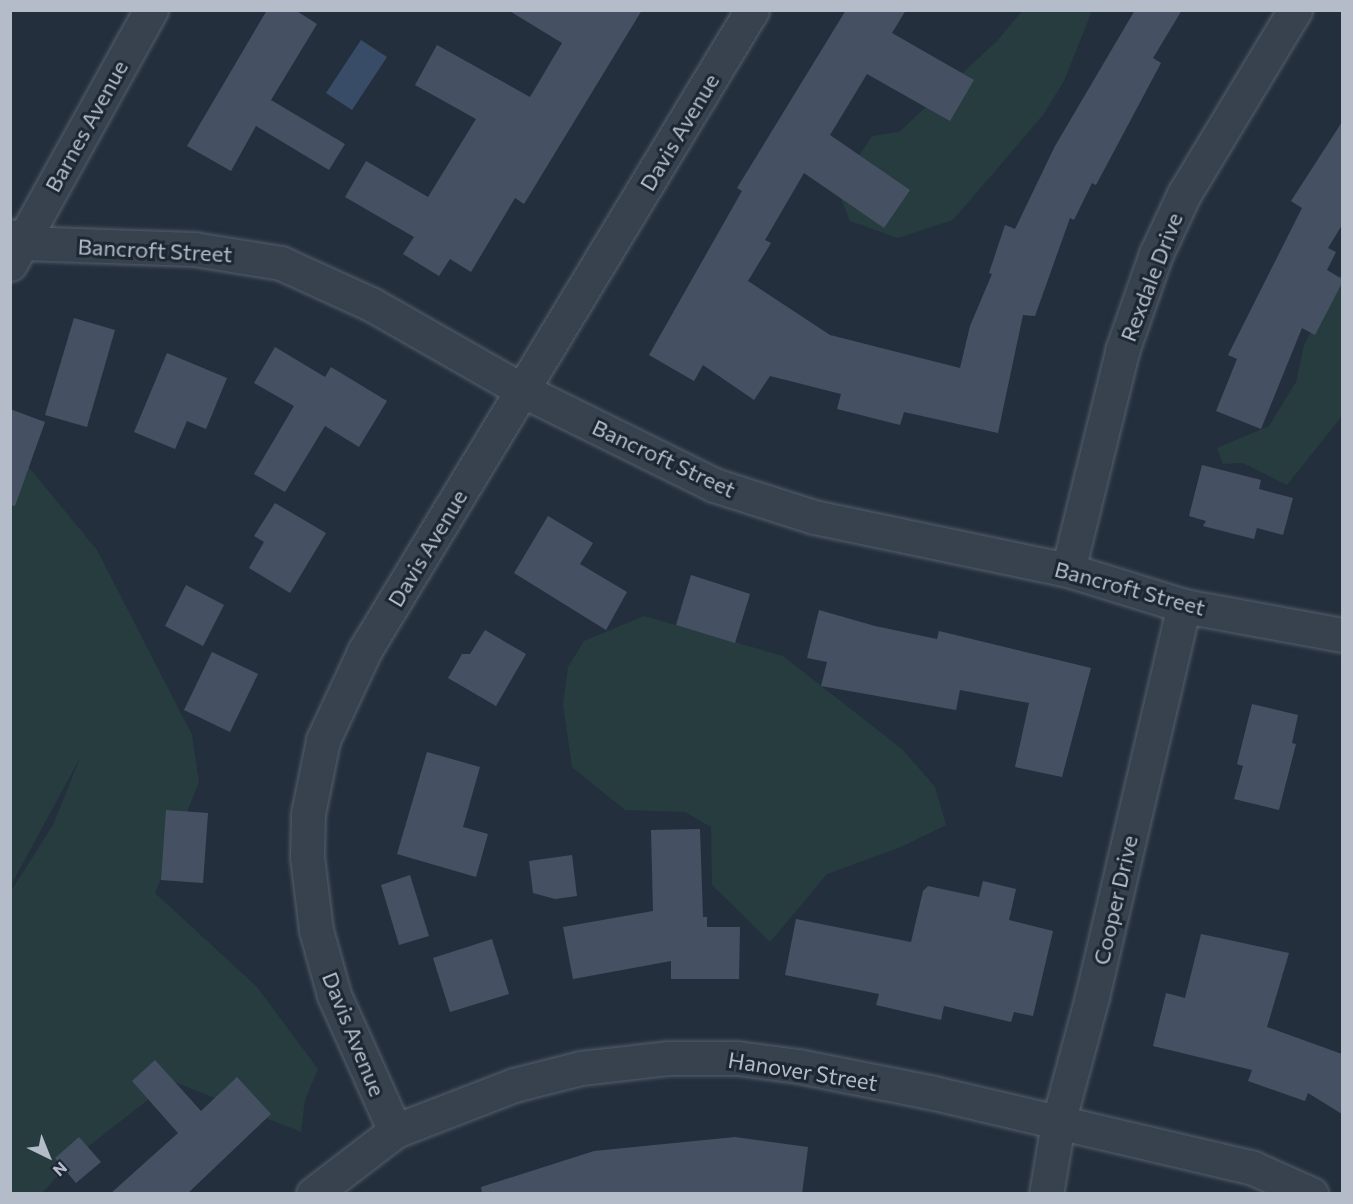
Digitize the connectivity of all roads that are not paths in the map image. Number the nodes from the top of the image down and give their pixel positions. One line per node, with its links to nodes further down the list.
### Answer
1 (152, 10): 4 (street, Barnes Avenue)
2 (752, 10): 5 (street, Davis Avenue)
3 (1295, 10): 6 (street, Rexdale Drive)
4 (14, 248): 5 (street, Bancroft Street)
5 (522, 390): 6 (street, Bancroft Street); 10 (street, Davis Avenue)
6 (1068, 570): 7 (street, Bancroft Street)
7 (1184, 606): 8 (street, Bancroft Street); 9 (street, Cooper Drive)
8 (1342, 635)
9 (1058, 1123): 10 (street, Hanover Street); 12 (street, Cooper Drive); 13 (street, Hanover Street)
10 (395, 1131): 11 (street, Hanover Street)
11 (313, 1194)
12 (1046, 1194)
13 (1311, 1194)

